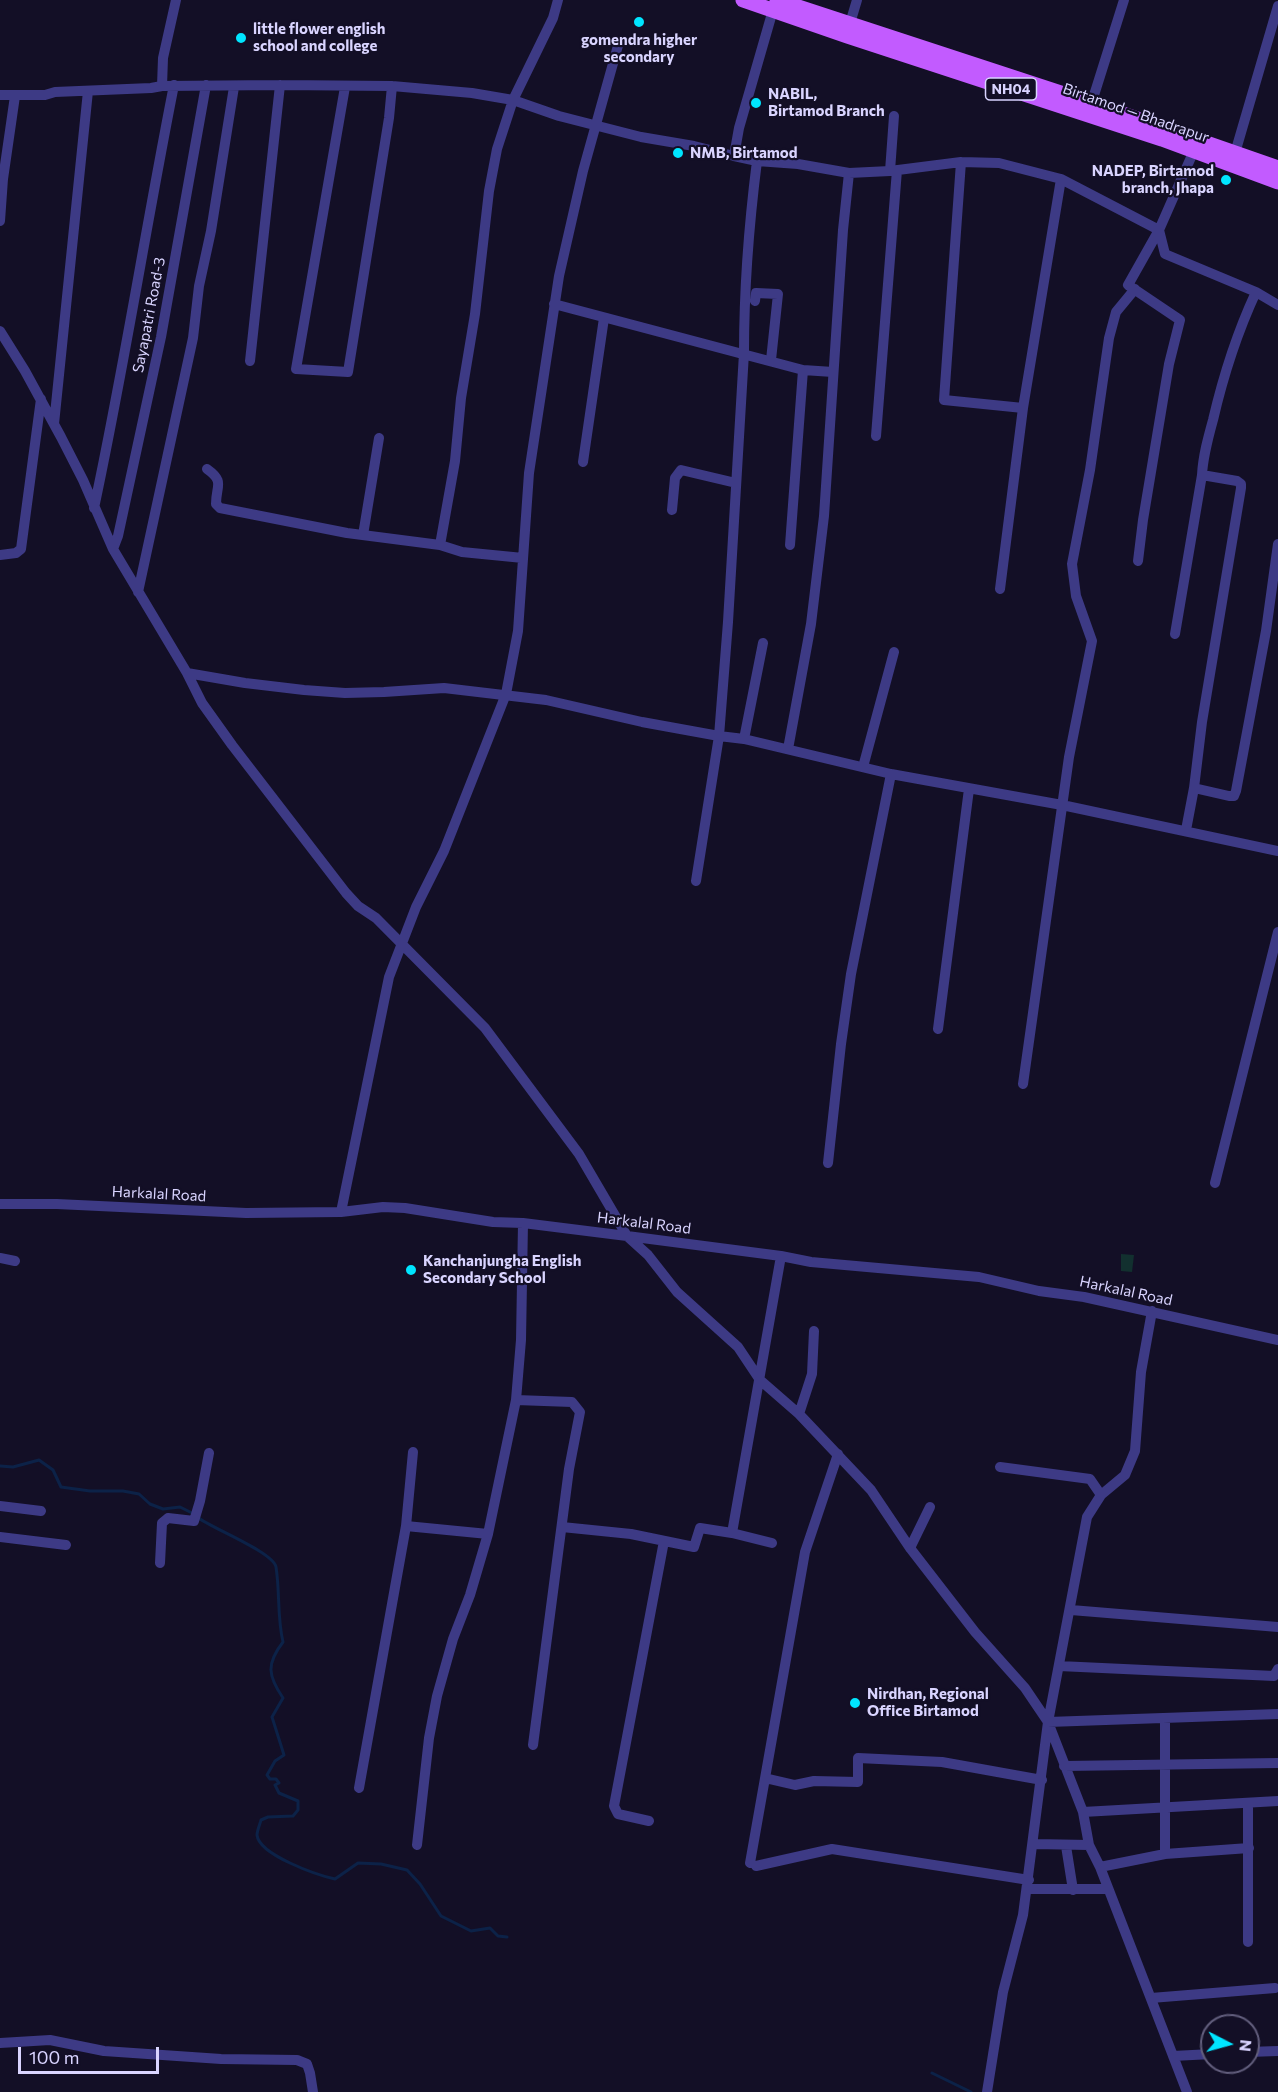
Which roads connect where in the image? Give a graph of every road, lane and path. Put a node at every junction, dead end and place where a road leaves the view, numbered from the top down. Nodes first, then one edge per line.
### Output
1 (176, 0) edge
2 (558, 0) edge
3 (743, 0) edge
4 (857, 0) edge
5 (1124, 0) edge
6 (775, 5) edge
7 (1278, 6) edge
8 (848, 31) junction
9 (619, 42) dead end
10 (206, 85) junction
11 (280, 85) junction
12 (168, 86) junction
13 (392, 86) junction
14 (234, 87) junction
15 (345, 87) junction
16 (88, 91) junction
17 (0, 95) edge
18 (15, 96) junction
19 (513, 100) junction
20 (1090, 109) junction
21 (894, 116) dead end
22 (596, 125) junction
23 (1196, 145) junction
24 (1235, 153) junction
25 (734, 156) junction
26 (757, 161) junction
27 (961, 162) junction
28 (1278, 168) edge
29 (893, 171) junction
30 (849, 173) junction
31 (1061, 179) junction
32 (1278, 182) edge
33 (0, 221) edge
34 (1159, 230) junction
35 (1135, 289) junction
36 (1256, 292) junction
37 (755, 301) dead end
38 (554, 304) junction
39 (1278, 305) edge
40 (604, 318) junction
41 (0, 331) edge
42 (744, 353) junction
43 (771, 360) junction
44 (250, 361) dead end
45 (803, 370) junction
46 (833, 372) junction
47 (41, 399) junction
48 (1023, 408) junction
49 (54, 424) junction
50 (876, 436) dead end
51 (379, 438) dead end
52 (583, 462) dead end
53 (207, 469) dead end
54 (1202, 475) junction
55 (736, 483) junction
56 (94, 508) junction
57 (672, 510) dead end
58 (363, 535) junction
59 (790, 544) dead end
60 (1278, 544) edge
61 (440, 545) junction
62 (113, 549) junction
63 (0, 555) edge
64 (523, 558) junction
65 (1138, 561) dead end
66 (1000, 588) dead end
67 (138, 592) junction
68 (1175, 634) dead end
69 (763, 643) dead end
70 (894, 652) dead end
71 (187, 673) junction
72 (506, 694) junction
73 (719, 736) junction
74 (744, 739) junction
75 (788, 749) junction
76 (863, 767) junction
77 (891, 774) junction
78 (1194, 788) junction
79 (969, 789) junction
80 (1062, 804) junction
81 (1186, 830) junction
82 (1278, 851) edge
83 (696, 881) dead end
84 (1278, 932) edge
85 (401, 944) junction
86 (938, 1029) dead end
87 (1023, 1084) dead end
88 (828, 1163) dead end
89 (1215, 1183) dead end
90 (0, 1204) edge
91 (341, 1212) junction
92 (523, 1223) junction
93 (627, 1236) junction
94 (781, 1256) junction
95 (0, 1258) edge
96 (15, 1261) dead end
97 (1152, 1311) junction
98 (814, 1331) dead end
99 (1278, 1340) edge
100 (760, 1380) junction
101 (516, 1400) junction
102 (799, 1414) junction
103 (413, 1452) dead end
104 (210, 1453) dead end
105 (838, 1454) junction
106 (1000, 1467) dead end
107 (1101, 1494) junction
108 (0, 1506) edge
109 (930, 1507) dead end
110 (41, 1511) dead end
111 (406, 1526) junction
112 (562, 1527) junction
113 (488, 1533) junction
114 (732, 1533) junction
115 (0, 1537) edge
116 (664, 1540) junction
117 (772, 1543) dead end
118 (66, 1545) dead end
119 (910, 1548) junction
120 (160, 1563) dead end
121 (1071, 1610) junction
122 (1278, 1627) edge
123 (1059, 1666) junction
124 (1278, 1669) edge
125 (1278, 1714) edge
126 (1165, 1718) junction
127 (1048, 1722) junction
128 (533, 1745) dead end
129 (1278, 1763) edge
130 (1165, 1764) junction
131 (1064, 1766) junction
132 (769, 1779) dead end
133 (1041, 1780) junction
134 (359, 1788) dead end
135 (1278, 1801) edge
136 (1248, 1804) junction
137 (1165, 1809) junction
138 (1083, 1812) junction
139 (649, 1821) dead end
140 (1034, 1844) junction
141 (417, 1845) dead end
142 (1089, 1845) junction
143 (1066, 1846) junction
144 (1249, 1848) junction
145 (1165, 1854) junction
146 (1100, 1868) junction
147 (1028, 1884) junction
148 (1108, 1889) junction
149 (1073, 1890) junction
150 (1248, 1942) dead end
151 (1275, 1988) dead end
152 (1151, 1998) junction
153 (0, 2043) edge
154 (1278, 2050) edge
155 (1260, 2051) edge
156 (1200, 2055) edge
157 (1173, 2056) junction
158 (312, 2092) edge
159 (987, 2092) edge
160 (1187, 2092) edge

1 - 12 street
2 - 19 street
3 - 6 main road, Birtamod — Bhadrapur / NH04
4 - 8 street
5 - 20 street
6 - 8 main road, Birtamod — Bhadrapur / NH04
6 - 25 street
7 - 24 street
8 - 20 main road, Birtamod — Bhadrapur / NH04
9 - 22 street
10 - 12 street
10 - 14 street
10 - 62 street, Sayapatri Road-3
11 - 14 street
11 - 15 street
11 - 44 street
12 - 16 street
12 - 56 street
13 - 15 street
13 - 15 street
13 - 19 street
14 - 67 street
16 - 18 street
16 - 49 street
17 - 18 street
18 - 33 street
19 - 22 street
19 - 61 street
20 - 23 main road, Birtamod — Bhadrapur / NH04
21 - 29 street
22 - 25 street
22 - 38 street
23 - 24 main road, Birtamod — Bhadrapur / NH04
23 - 32 main road, Birtamod — Bhadrapur / NH04
23 - 34 street
24 - 28 main road, Birtamod — Bhadrapur / NH04
25 - 26 street
26 - 30 street
26 - 42 street
27 - 29 street
27 - 31 street
27 - 48 street
29 - 30 street
29 - 50 street
30 - 46 street
31 - 34 street
31 - 48 street
34 - 35 street
34 - 36 street
35 - 65 street
35 - 80 street
36 - 39 street
36 - 54 street
37 - 43 street
38 - 40 street
38 - 64 street
40 - 42 street
40 - 52 street
41 - 47 street
42 - 43 street
42 - 55 street
43 - 45 street
45 - 46 street
45 - 59 street
46 - 75 street
47 - 49 street
47 - 63 street
48 - 66 street
49 - 56 street
51 - 58 street
53 - 58 street
54 - 68 street
54 - 78 street
55 - 57 street
55 - 73 street
56 - 62 street
58 - 61 street
60 - 78 street
61 - 64 street
62 - 67 street
64 - 72 street
67 - 71 street
69 - 74 street
70 - 76 street
71 - 72 street
71 - 85 street
72 - 73 street
72 - 85 street
73 - 74 street
73 - 83 street
74 - 75 street
75 - 76 street
76 - 77 street
77 - 79 street
77 - 88 street
78 - 81 street
79 - 80 street
79 - 86 street
80 - 81 street
80 - 87 street
81 - 82 street
84 - 89 street
85 - 91 street
85 - 93 street
90 - 91 street, Harkalal Road
91 - 92 street, Harkalal Road
92 - 93 street, Harkalal Road
92 - 101 street
93 - 94 street, Harkalal Road
93 - 100 street
94 - 97 street, Harkalal Road
94 - 100 street
95 - 96 street
97 - 99 street, Harkalal Road
97 - 107 street
98 - 102 street
100 - 102 street
100 - 114 street
101 - 112 street
101 - 113 street
102 - 105 street
103 - 111 street
104 - 120 street
105 - 119 street
105 - 147 street
106 - 107 street
107 - 121 street
108 - 110 street
109 - 119 street
111 - 113 street
111 - 134 street
112 - 116 street
112 - 128 street
113 - 141 street
114 - 116 street
114 - 117 street
115 - 118 street
116 - 139 street
119 - 127 street
121 - 122 street
121 - 123 street
123 - 124 street
123 - 127 street
125 - 126 street
126 - 127 street
126 - 130 street
127 - 131 street
127 - 133 street
129 - 130 street
130 - 131 street
130 - 137 street
131 - 138 street
132 - 133 street
133 - 140 street
135 - 136 street
136 - 137 street
136 - 144 street
137 - 138 street
137 - 145 street
138 - 142 street
140 - 143 street
140 - 147 street
142 - 143 street
142 - 146 street
143 - 149 street
144 - 145 street
144 - 150 street
145 - 146 street
146 - 148 street
147 - 149 street
147 - 159 street
148 - 149 street
148 - 152 street
151 - 152 street
152 - 157 street
153 - 158 street
154 - 155 street
156 - 157 street
157 - 160 street

